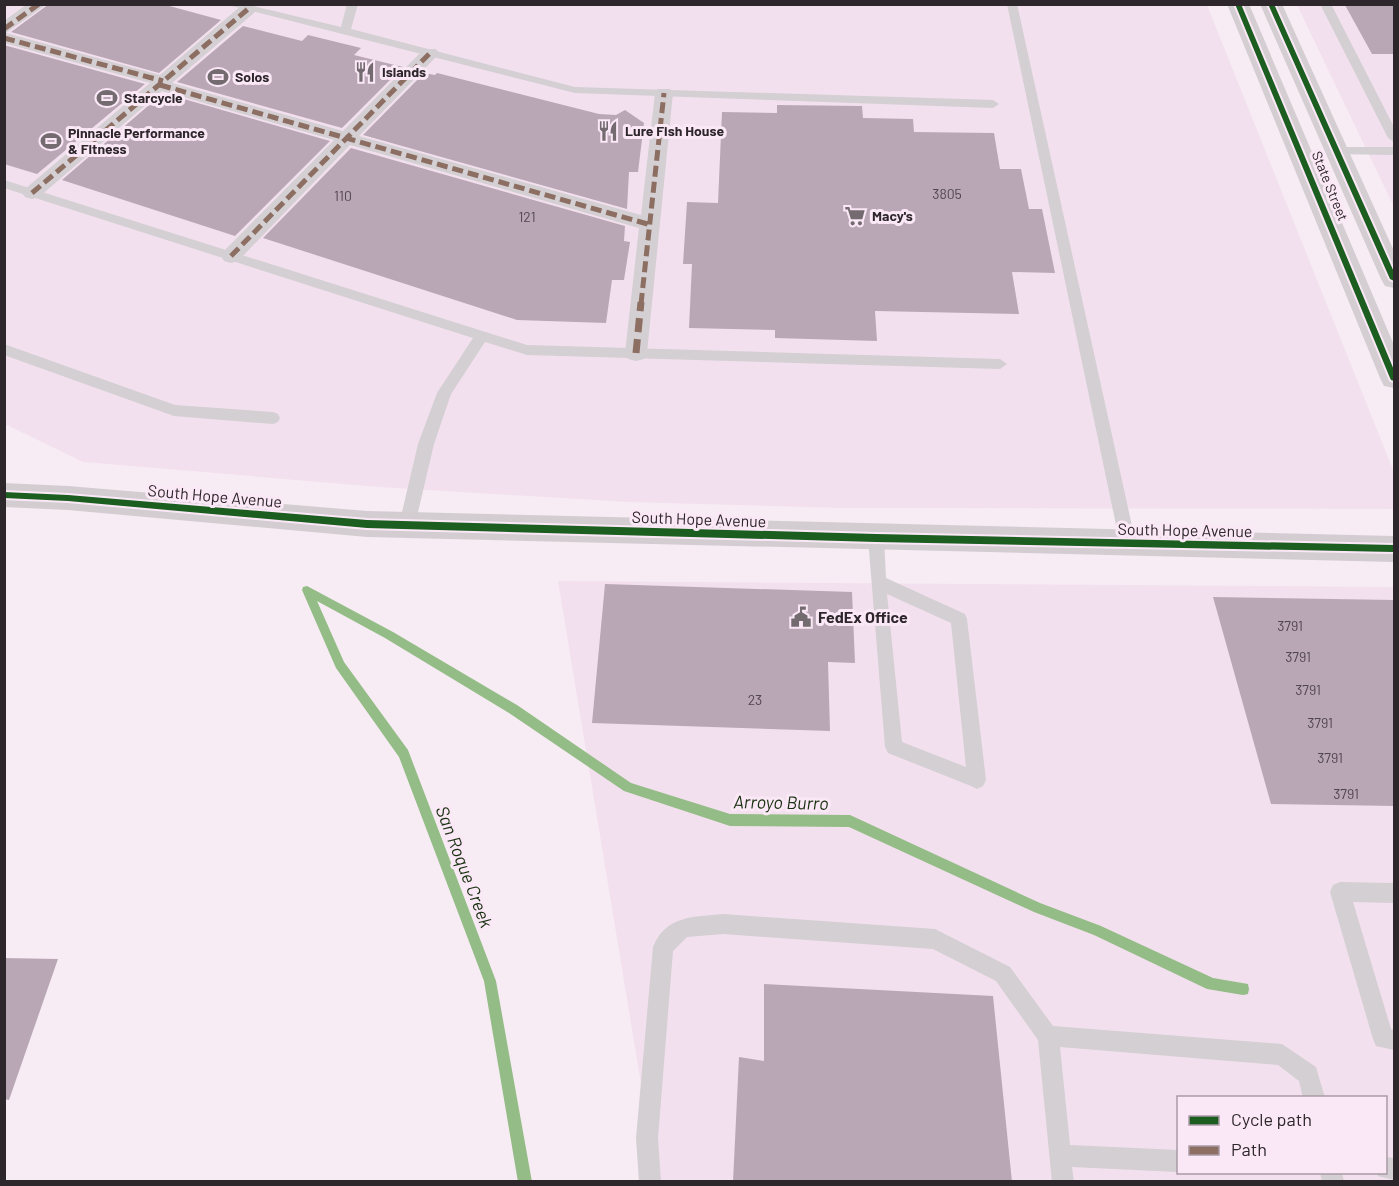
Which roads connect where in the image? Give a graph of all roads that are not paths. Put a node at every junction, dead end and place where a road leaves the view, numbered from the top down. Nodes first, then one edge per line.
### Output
1 (39, 4) edge
2 (229, 4) edge
3 (353, 4) edge
4 (1012, 4) edge
5 (1238, 4) edge
6 (1271, 4) edge
7 (1325, 4) edge
8 (248, 9) junction
9 (4, 30) edge
10 (345, 31) junction
11 (4, 38) edge
12 (430, 53) junction
13 (162, 83) junction
14 (664, 93) junction
15 (993, 104) dead end
16 (348, 138) junction
17 (1395, 138) edge
18 (1337, 151) junction
19 (1395, 151) edge
20 (4, 184) edge
21 (32, 193) junction
22 (651, 225) junction
23 (231, 256) junction
24 (1395, 279) edge
25 (481, 336) junction
26 (4, 349) edge
27 (636, 353) junction
28 (1000, 364) dead end
29 (1395, 378) edge
30 (273, 418) dead end
31 (4, 495) edge
32 (407, 525) junction
33 (876, 538) junction
34 (1128, 544) junction
35 (1395, 549) edge
36 (878, 582) junction
37 (1395, 893) edge
38 (1048, 1036) junction
39 (1395, 1040) edge
40 (1313, 1096) edge
41 (1060, 1155) junction
42 (1177, 1161) edge
43 (650, 1182) edge
44 (1063, 1182) edge

1 - 9 street
2 - 8 lane
3 - 10 lane
4 - 34 lane
5 - 29 main road, State Street
6 - 18 main road, State Street
7 - 17 lane
8 - 10 lane
8 - 13 street
10 - 12 lane
11 - 13 street
12 - 14 lane
12 - 16 street
13 - 16 street
13 - 21 street
14 - 15 lane
14 - 22 street
16 - 22 street
16 - 23 street
18 - 19 lane
18 - 24 main road, State Street
20 - 21 lane
21 - 23 lane
22 - 27 street
23 - 25 lane
25 - 27 lane
25 - 32 lane
26 - 30 lane
27 - 28 lane
31 - 32 main road, South Hope Avenue
32 - 33 main road, South Hope Avenue
33 - 34 main road, South Hope Avenue
33 - 36 lane
34 - 35 main road, South Hope Avenue
36 - 36 lane
37 - 39 lane
38 - 40 lane
38 - 41 lane
38 - 43 lane
41 - 42 lane
41 - 44 lane

